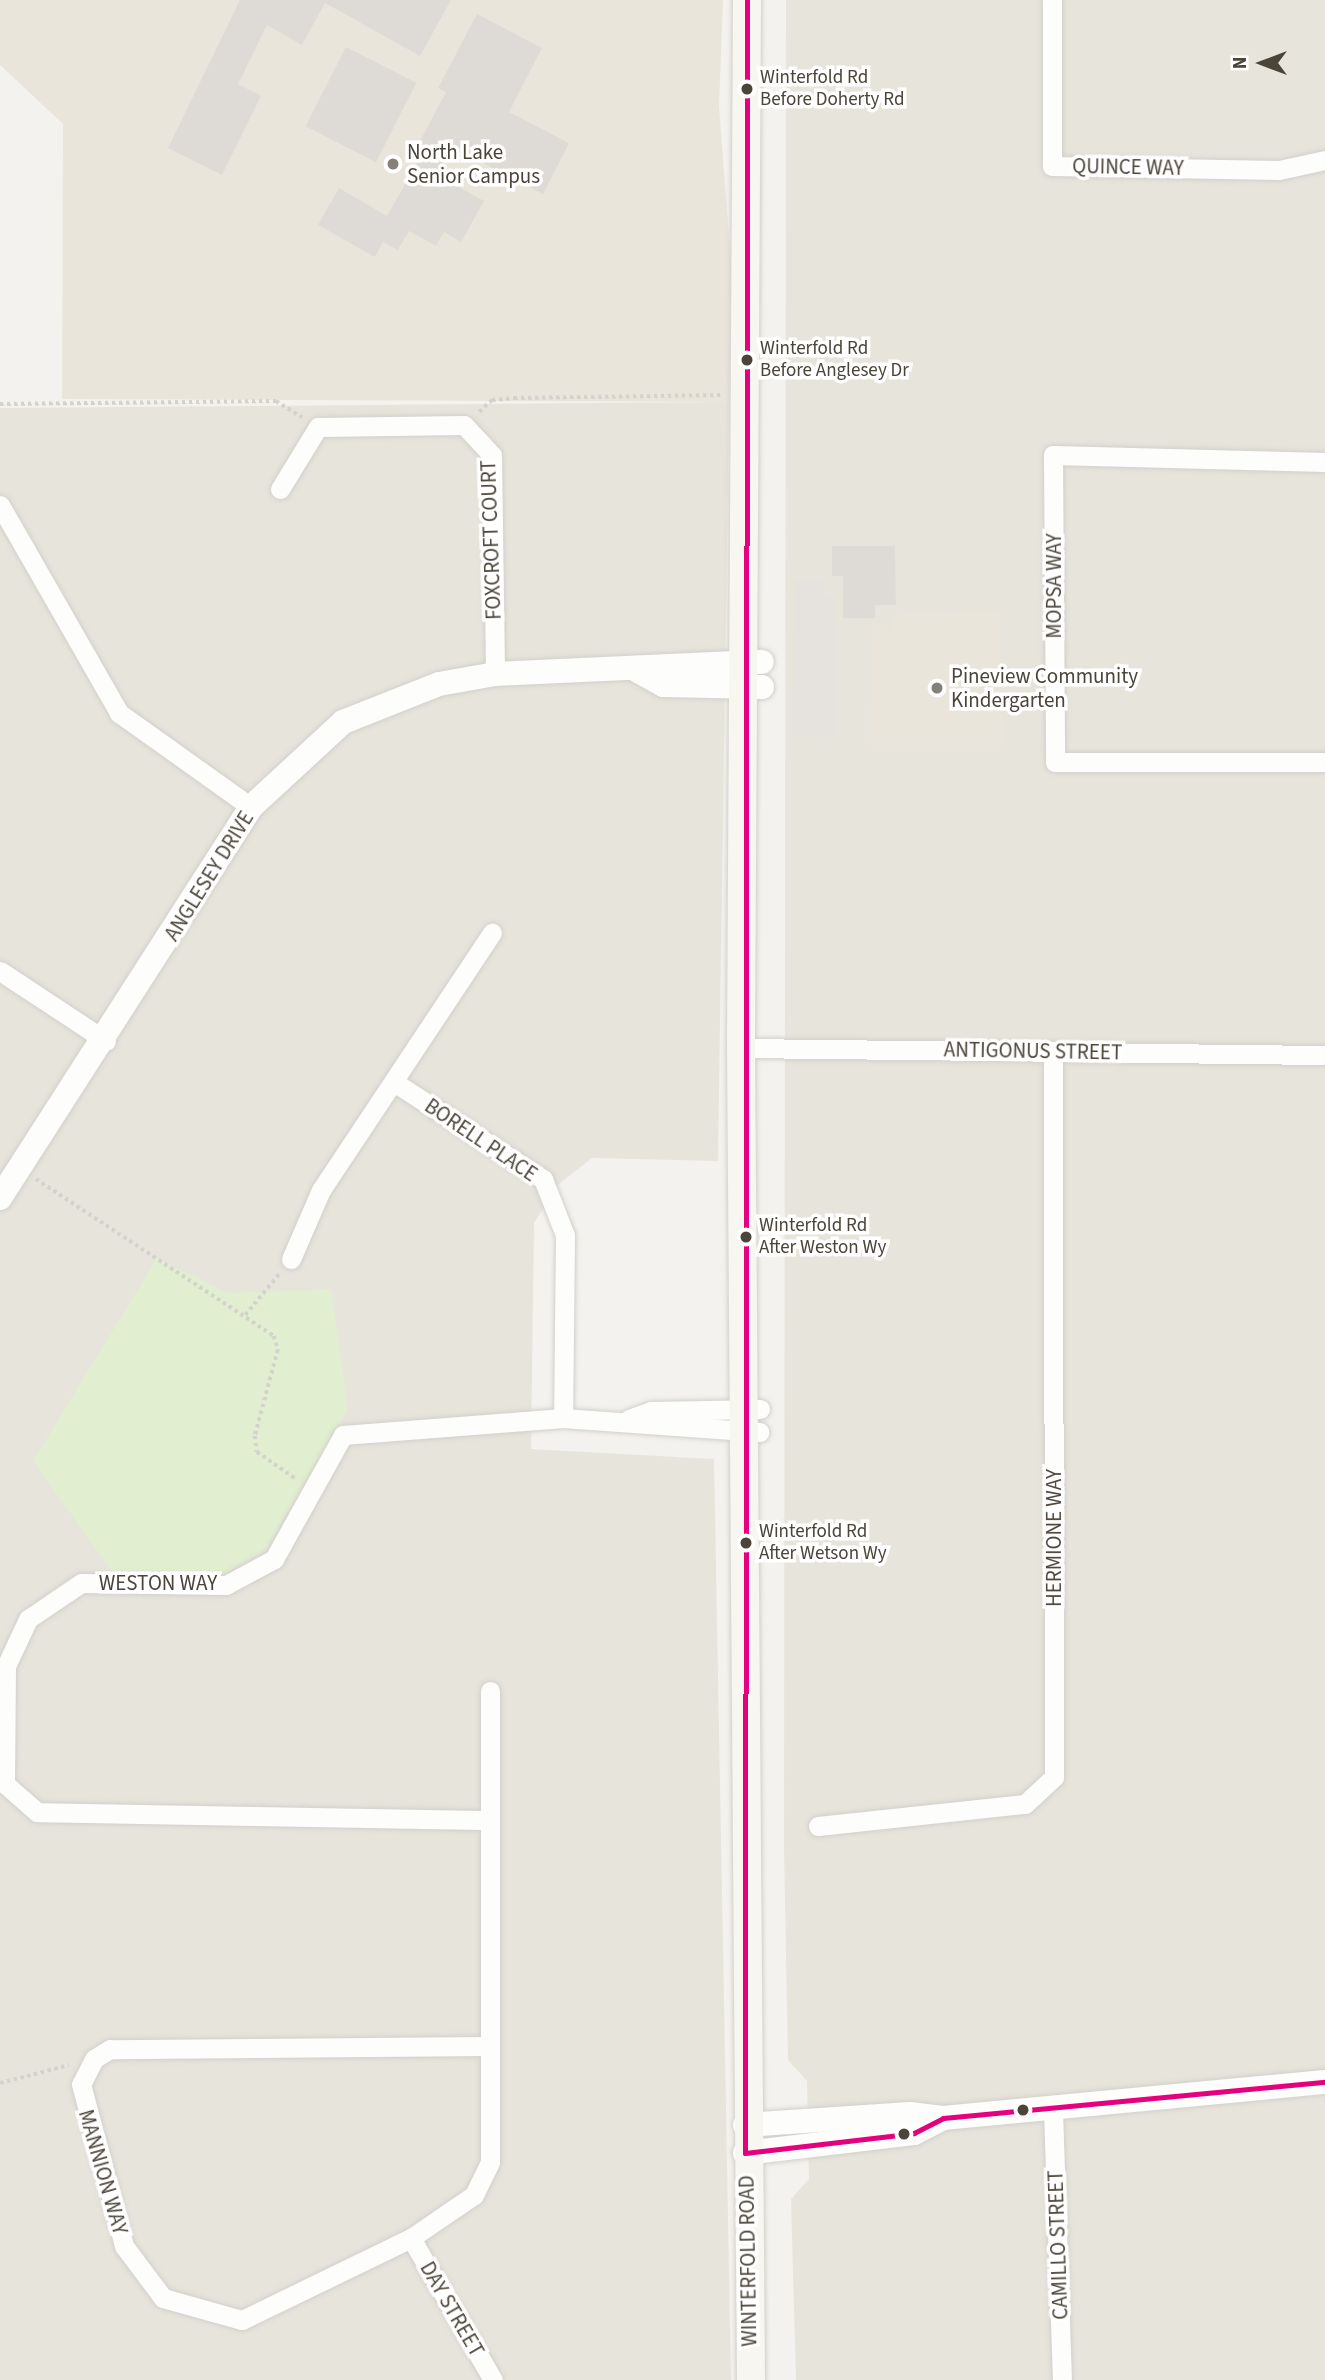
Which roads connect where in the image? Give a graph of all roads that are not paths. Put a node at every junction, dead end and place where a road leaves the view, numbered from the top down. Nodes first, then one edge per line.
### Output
1 (747, 0) edge
2 (763, 0) edge
3 (1052, 0) edge
4 (1325, 160) edge
5 (1325, 462) edge
6 (280, 489) dead end
7 (0, 505) edge
8 (495, 674) junction
9 (753, 675) junction
10 (1325, 762) edge
11 (251, 807) junction
12 (492, 933) dead end
13 (0, 971) edge
14 (106, 1041) junction
15 (750, 1048) junction
16 (1053, 1051) junction
17 (1325, 1055) edge
18 (394, 1082) junction
19 (0, 1198) edge
20 (291, 1259) road end
21 (563, 1418) junction
22 (752, 1421) junction
23 (490, 1691) dead end
24 (486, 1820) junction
25 (818, 1826) dead end
26 (487, 2046) junction
27 (1325, 2082) edge
28 (1053, 2110) junction
29 (943, 2118) junction
30 (754, 2124) junction
31 (754, 2152) junction
32 (411, 2238) junction
33 (493, 2380) edge
34 (751, 2380) edge
35 (768, 2380) edge
36 (1062, 2380) edge

1 - 9 main road, WINTERFOLD ROAD
2 - 9 main road, WINTERFOLD ROAD
3 - 4 street, QUINCE WAY
5 - 10 street, MOPSA WAY
6 - 8 street, FOXCROFT COURT
7 - 11 street
8 - 9 street, ANGLESEY DRIVE
8 - 11 street, ANGLESEY DRIVE
9 - 15 main road, WINTERFOLD ROAD
11 - 14 street, ANGLESEY DRIVE
12 - 18 street
13 - 14 street
14 - 19 street, ANGLESEY DRIVE
15 - 16 street, ANTIGONUS STREET
15 - 22 main road, WINTERFOLD ROAD
16 - 17 street, ANTIGONUS STREET
16 - 25 street, HERMIONE WAY
18 - 20 street
18 - 21 street, BORELL PLACE
21 - 22 street, WESTON WAY
21 - 24 street, WESTON WAY
22 - 30 main road, WINTERFOLD ROAD
23 - 24 street, MANNION WAY
24 - 26 street, MANNION WAY
26 - 32 street, MANNION WAY
26 - 32 street, MANNION WAY
27 - 28 street
28 - 29 street
28 - 36 street, CAMILLO STREET
29 - 30 street
29 - 31 street
30 - 31 main road, WINTERFOLD ROAD
31 - 34 main road, WINTERFOLD ROAD
31 - 35 main road, WINTERFOLD ROAD
32 - 33 street, DAY STREET

